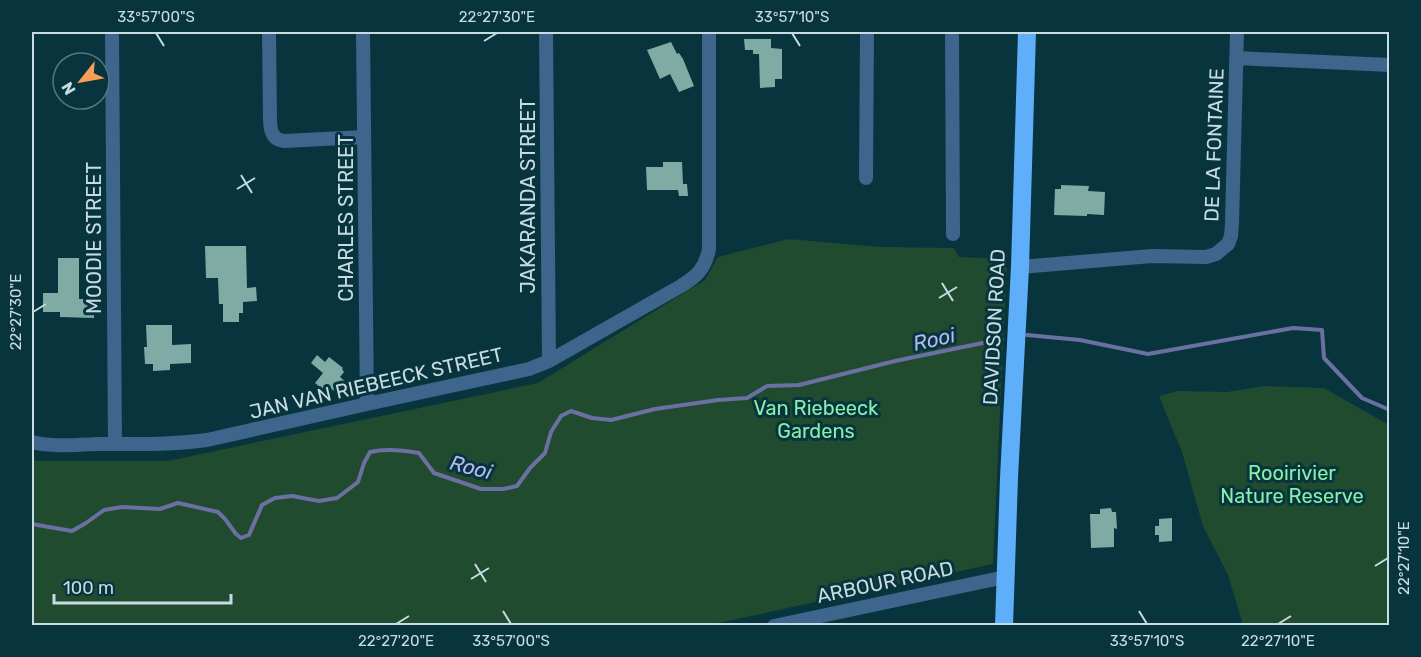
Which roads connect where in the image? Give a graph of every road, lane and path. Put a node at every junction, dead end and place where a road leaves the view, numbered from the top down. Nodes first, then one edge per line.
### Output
1 (112, 32) edge
2 (269, 32) edge
3 (363, 32) edge
4 (546, 32) edge
5 (709, 32) edge
6 (867, 32) edge
7 (952, 32) edge
8 (1027, 32) edge
9 (1237, 32) edge
10 (1236, 58) junction
11 (1389, 65) edge
12 (364, 137) junction
13 (866, 178) dead end
14 (953, 234) dead end
15 (1020, 267) junction
16 (549, 361) junction
17 (367, 404) junction
18 (32, 442) edge
19 (114, 444) junction
20 (1005, 577) junction
21 (774, 626) edge
22 (1004, 626) edge

1 - 19 street, MOODIE STREET
2 - 12 street
3 - 12 street, CHARLES STREET
4 - 16 street, JAKARANDA STREET
5 - 16 street, JAN VAN RIEBEECK STREET
6 - 13 street
7 - 14 street
8 - 15 highway, DAVIDSON ROAD
9 - 10 street, DE LA FONTAINE
10 - 11 street
10 - 15 street, DE LA FONTAINE
12 - 17 street, CHARLES STREET
15 - 20 highway, DAVIDSON ROAD
16 - 17 street, JAN VAN RIEBEECK STREET
17 - 19 street, JAN VAN RIEBEECK STREET
18 - 19 street, JAN VAN RIEBEECK STREET
20 - 21 street, ARBOUR ROAD
20 - 22 highway, DAVIDSON ROAD

